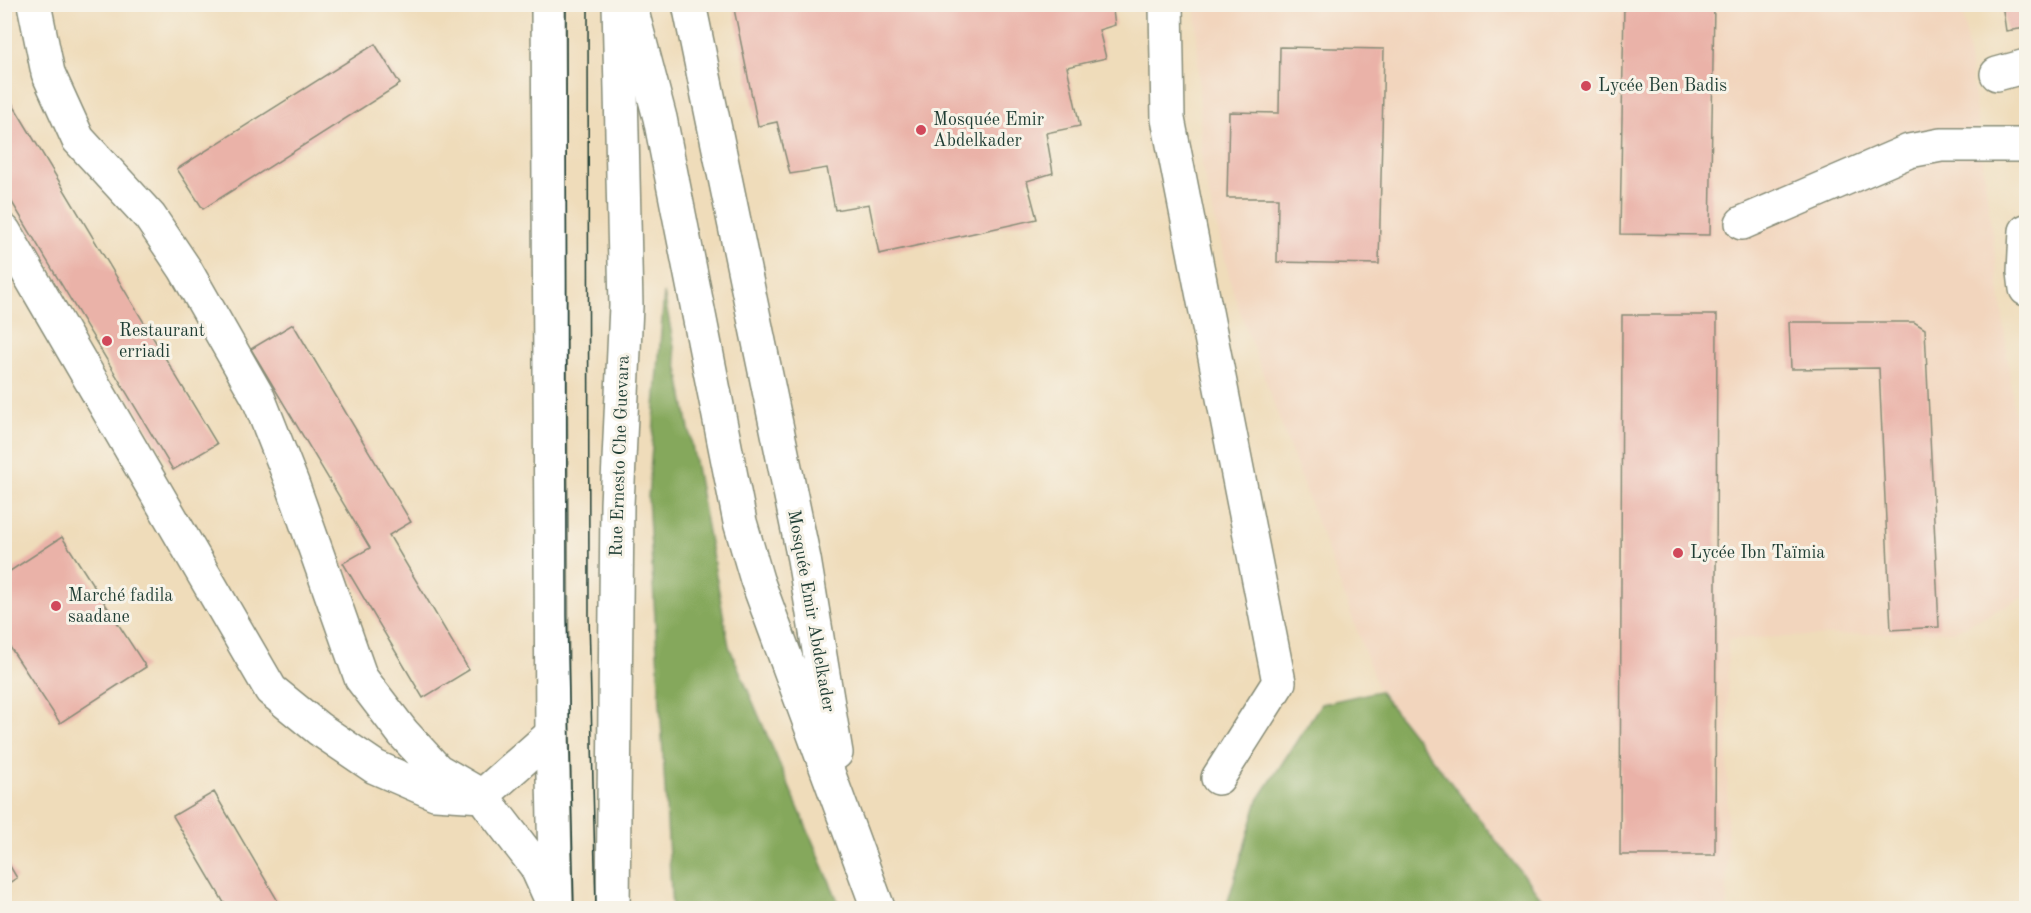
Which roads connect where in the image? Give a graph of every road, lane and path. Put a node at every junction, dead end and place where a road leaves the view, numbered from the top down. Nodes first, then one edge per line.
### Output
1 (34, 4) edge
2 (548, 4) edge
3 (619, 4) edge
4 (630, 4) edge
5 (689, 4) edge
6 (1166, 4) edge
7 (2026, 145) edge
8 (1742, 223) dead end
9 (4, 231) edge
10 (2026, 231) edge
11 (2026, 289) edge
12 (552, 734) junction
13 (1218, 778) dead end
14 (482, 796) junction
15 (848, 830) junction
16 (555, 909) edge
17 (613, 909) edge
18 (878, 909) edge

1 - 14 street
2 - 12 street
3 - 17 street, Rue Ernesto Che Guevara
4 - 15 street
5 - 15 street, Mosquée Emir Abdelkader
6 - 13 street
7 - 8 street
9 - 14 street
10 - 11 street
12 - 14 street
12 - 16 street
14 - 16 street
15 - 18 street

